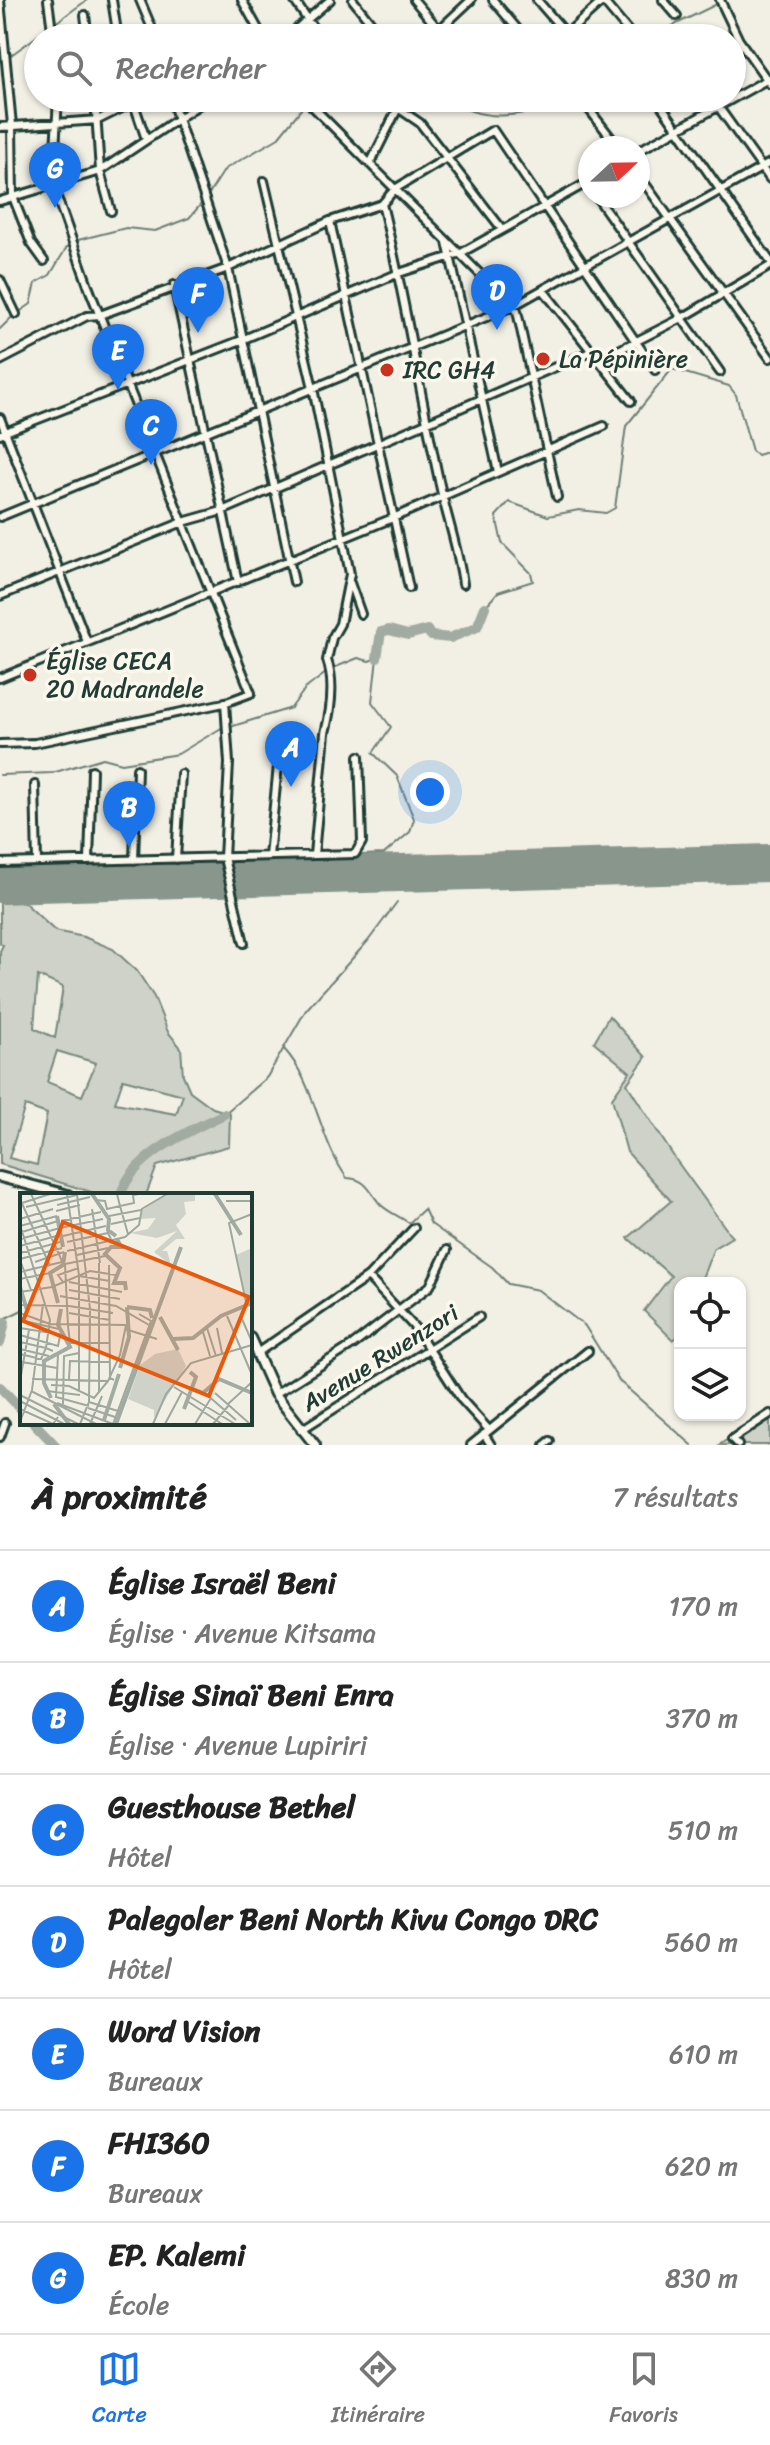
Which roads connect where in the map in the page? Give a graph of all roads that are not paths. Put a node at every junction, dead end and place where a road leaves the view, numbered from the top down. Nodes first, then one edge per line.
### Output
1 (0, 0) edge
2 (48, 0) edge
3 (112, 0) edge
4 (140, 0) edge
5 (242, 0) edge
6 (294, 0) edge
7 (330, 0) edge
8 (353, 0) edge
9 (414, 0) edge
10 (471, 0) edge
11 (493, 0) edge
12 (537, 0) edge
13 (603, 0) edge
14 (663, 0) edge
15 (721, 1) edge
16 (85, 15) dead end
17 (677, 16) dead end
18 (306, 20) junction
19 (51, 24) edge
20 (86, 24) edge
21 (116, 24) edge
22 (150, 24) edge
23 (255, 24) edge
24 (302, 24) edge
25 (309, 24) edge
26 (372, 24) edge
27 (434, 24) edge
28 (445, 24) edge
29 (513, 24) edge
30 (556, 24) edge
31 (579, 24) edge
32 (622, 24) edge
33 (732, 24) edge
34 (746, 49) edge
35 (769, 80) edge
36 (746, 92) edge
37 (57, 112) edge
38 (97, 112) edge
39 (112, 112) edge
40 (137, 112) edge
41 (176, 112) edge
42 (188, 112) edge
43 (318, 112) edge
44 (396, 112) edge
45 (404, 112) edge
46 (591, 112) edge
47 (665, 112) edge
48 (708, 112) edge
49 (722, 112) edge
50 (178, 119) junction
51 (98, 120) junction
52 (57, 122) junction
53 (12, 125) junction
54 (0, 127) edge
55 (676, 129) junction
56 (610, 136) edge
57 (146, 139) junction
58 (650, 144) edge
59 (447, 158) junction
60 (770, 163) edge
61 (370, 164) junction
62 (762, 168) junction
63 (100, 171) junction
64 (770, 179) edge
65 (264, 181) dead end
66 (53, 186) junction
67 (395, 189) junction
68 (578, 189) edge
69 (650, 191) edge
70 (719, 191) junction
71 (13, 197) junction
72 (0, 201) edge
73 (382, 204) junction
74 (544, 206) junction
75 (604, 208) edge
76 (111, 211) dead end
77 (670, 220) junction
78 (330, 221) junction
79 (502, 229) junction
80 (446, 239) junction
81 (278, 244) junction
82 (629, 244) junction
83 (461, 253) junction
84 (451, 254) junction
85 (44, 261) dead end
86 (770, 264) edge
87 (228, 268) junction
88 (586, 269) junction
89 (399, 273) junction
90 (174, 285) junction
91 (1, 286) edge
92 (544, 291) junction
93 (724, 294) junction
94 (347, 295) junction
95 (513, 306) junction
96 (16, 314) dead end
97 (100, 315) junction
98 (295, 316) junction
99 (682, 318) junction
100 (466, 325) junction
101 (244, 339) junction
102 (639, 341) junction
103 (415, 346) junction
104 (590, 352) junction
105 (770, 358) edge
106 (192, 359) junction
107 (0, 361) edge
108 (597, 361) junction
109 (363, 368) junction
110 (655, 370) dead end
111 (720, 372) dead end
112 (532, 378) junction
113 (127, 383) junction
114 (313, 388) junction
115 (481, 397) junction
116 (631, 401) dead end
117 (261, 413) junction
118 (0, 418) edge
119 (429, 421) junction
120 (604, 426) dead end
121 (3, 433) edge
122 (208, 434) junction
123 (378, 444) junction
124 (546, 450) junction
125 (155, 453) junction
126 (327, 463) junction
127 (498, 472) junction
128 (275, 486) junction
129 (442, 495) junction
130 (557, 497) dead end
131 (35, 504) junction
132 (222, 511) junction
133 (0, 517) edge
134 (393, 518) junction
135 (183, 522) junction
136 (341, 538) junction
137 (290, 559) junction
138 (59, 571) junction
139 (238, 582) junction
140 (294, 582) dead end
141 (350, 583) junction
142 (463, 584) dead end
143 (409, 588) dead end
144 (212, 592) junction
145 (0, 596) edge
146 (361, 614) dead end
147 (87, 642) junction
148 (0, 678) edge
149 (225, 702) junction
150 (0, 744) edge
151 (279, 755) dead end
152 (359, 756) dead end
153 (137, 769) dead end
154 (92, 770) dead end
155 (181, 774) dead end
156 (35, 785) dead end
157 (314, 855) junction
158 (269, 856) junction
159 (224, 858) junction
160 (176, 859) junction
161 (134, 860) junction
162 (89, 861) junction
163 (37, 862) junction
164 (0, 863) edge
165 (244, 943) dead end
166 (0, 1177) edge
167 (60, 1193) edge
168 (414, 1228) dead end
169 (447, 1250) dead end
170 (368, 1277) junction
171 (400, 1309) junction
172 (479, 1317) dead end
173 (252, 1342) edge
174 (429, 1349) junction
175 (588, 1351) dead end
176 (257, 1353) junction
177 (275, 1394) junction
178 (770, 1414) edge
179 (5, 1423) dead end
180 (301, 1430) junction
181 (487, 1432) junction
182 (0, 1437) edge
183 (315, 1445) edge
184 (471, 1445) edge
185 (491, 1445) edge
186 (738, 1445) edge

1 - 53 street
2 - 19 street
3 - 21 street
4 - 22 street
5 - 23 street
6 - 18 street
7 - 18 street
8 - 26 street
9 - 27 street
10 - 28 street
11 - 29 street
12 - 30 street
13 - 31 street
13 - 32 street
14 - 17 street
15 - 33 street
16 - 20 street
18 - 24 street
18 - 25 street
34 - 35 street
35 - 36 street
37 - 52 street
38 - 51 street
39 - 51 street
40 - 57 street
41 - 50 street
42 - 50 street
43 - 61 street
44 - 61 street
45 - 59 street
46 - 56 street
47 - 55 street
48 - 55 street
49 - 62 street
50 - 57 street
50 - 87 street
51 - 52 street
51 - 63 street
52 - 53 street
52 - 66 street
53 - 54 street
53 - 71 street
55 - 58 street
55 - 70 street
57 - 63 street
59 - 67 street
59 - 74 street
59 - 79 street
60 - 62 street
61 - 67 street
62 - 64 street
62 - 70 street
63 - 66 street
63 - 76 street
65 - 81 street
66 - 71 street
66 - 97 street
67 - 73 street
67 - 80 street
68 - 74 street
69 - 77 street
70 - 77 street
70 - 86 street
71 - 72 street
71 - 85 street
73 - 78 street
73 - 89 street
74 - 79 street
74 - 88 street
75 - 82 street
77 - 82 street
77 - 93 street
78 - 81 street
78 - 94 street
79 - 83 street
80 - 83 street
80 - 84 street
81 - 87 street
81 - 98 street
82 - 88 street
82 - 99 street
83 - 84 street
83 - 95 street
84 - 89 street
84 - 100 street
86 - 93 street
87 - 90 street
87 - 101 street
88 - 92 street
88 - 102 street
89 - 94 street
89 - 103 street
90 - 97 street
90 - 106 street
91 - 96 street
92 - 95 street
92 - 104 street
93 - 99 street
93 - 105 street
94 - 98 street
94 - 109 street
95 - 100 street
95 - 112 street
97 - 107 street
97 - 113 street
98 - 101 street
98 - 114 street
99 - 102 street
99 - 111 street
100 - 103 street
100 - 115 street
101 - 106 street
101 - 117 street
102 - 108 street
102 - 110 street
103 - 109 street
103 - 119 street
104 - 108 street
104 - 112 street
106 - 113 street
106 - 122 street
108 - 116 street
109 - 114 street
109 - 123 street
112 - 115 street
112 - 124 street
113 - 121 street
113 - 125 street
114 - 117 street
114 - 126 street
115 - 119 street
115 - 127 street
117 - 122 street
117 - 128 street
118 - 121 street
119 - 123 street
119 - 129 street
120 - 124 street
121 - 131 street
122 - 125 street
122 - 132 street
123 - 126 street
123 - 134 street
124 - 127 street
124 - 130 street
125 - 131 street
125 - 135 street
126 - 128 street
126 - 136 street
127 - 129 street
128 - 132 street
128 - 137 street
129 - 134 street
129 - 142 street
131 - 133 street
131 - 138 street
132 - 135 street
132 - 139 street
134 - 136 street
134 - 143 street
135 - 138 street
135 - 144 street
136 - 137 street
136 - 141 street
137 - 139 street
137 - 140 street
138 - 145 street
138 - 147 street
139 - 144 street
141 - 146 street
141 - 157 street
144 - 147 street
144 - 149 street
147 - 148 street
149 - 150 street
149 - 159 street
151 - 158 street
152 - 157 street
153 - 161 street
154 - 162 street
155 - 160 street
156 - 163 street
157 - 158 street
158 - 159 street
159 - 160 street
159 - 165 street
160 - 161 street
161 - 162 street
162 - 163 street
163 - 164 street
166 - 167 highway
168 - 170 street
169 - 171 street
170 - 171 street
170 - 176 street
171 - 174 street
171 - 177 street
172 - 174 street, Avenue Rwenzori
173 - 176 highway
174 - 180 street, Avenue Rwenzori
174 - 181 street
175 - 181 street
176 - 177 highway
177 - 180 highway
178 - 186 street
179 - 182 street
180 - 183 highway
181 - 184 street
181 - 185 street

